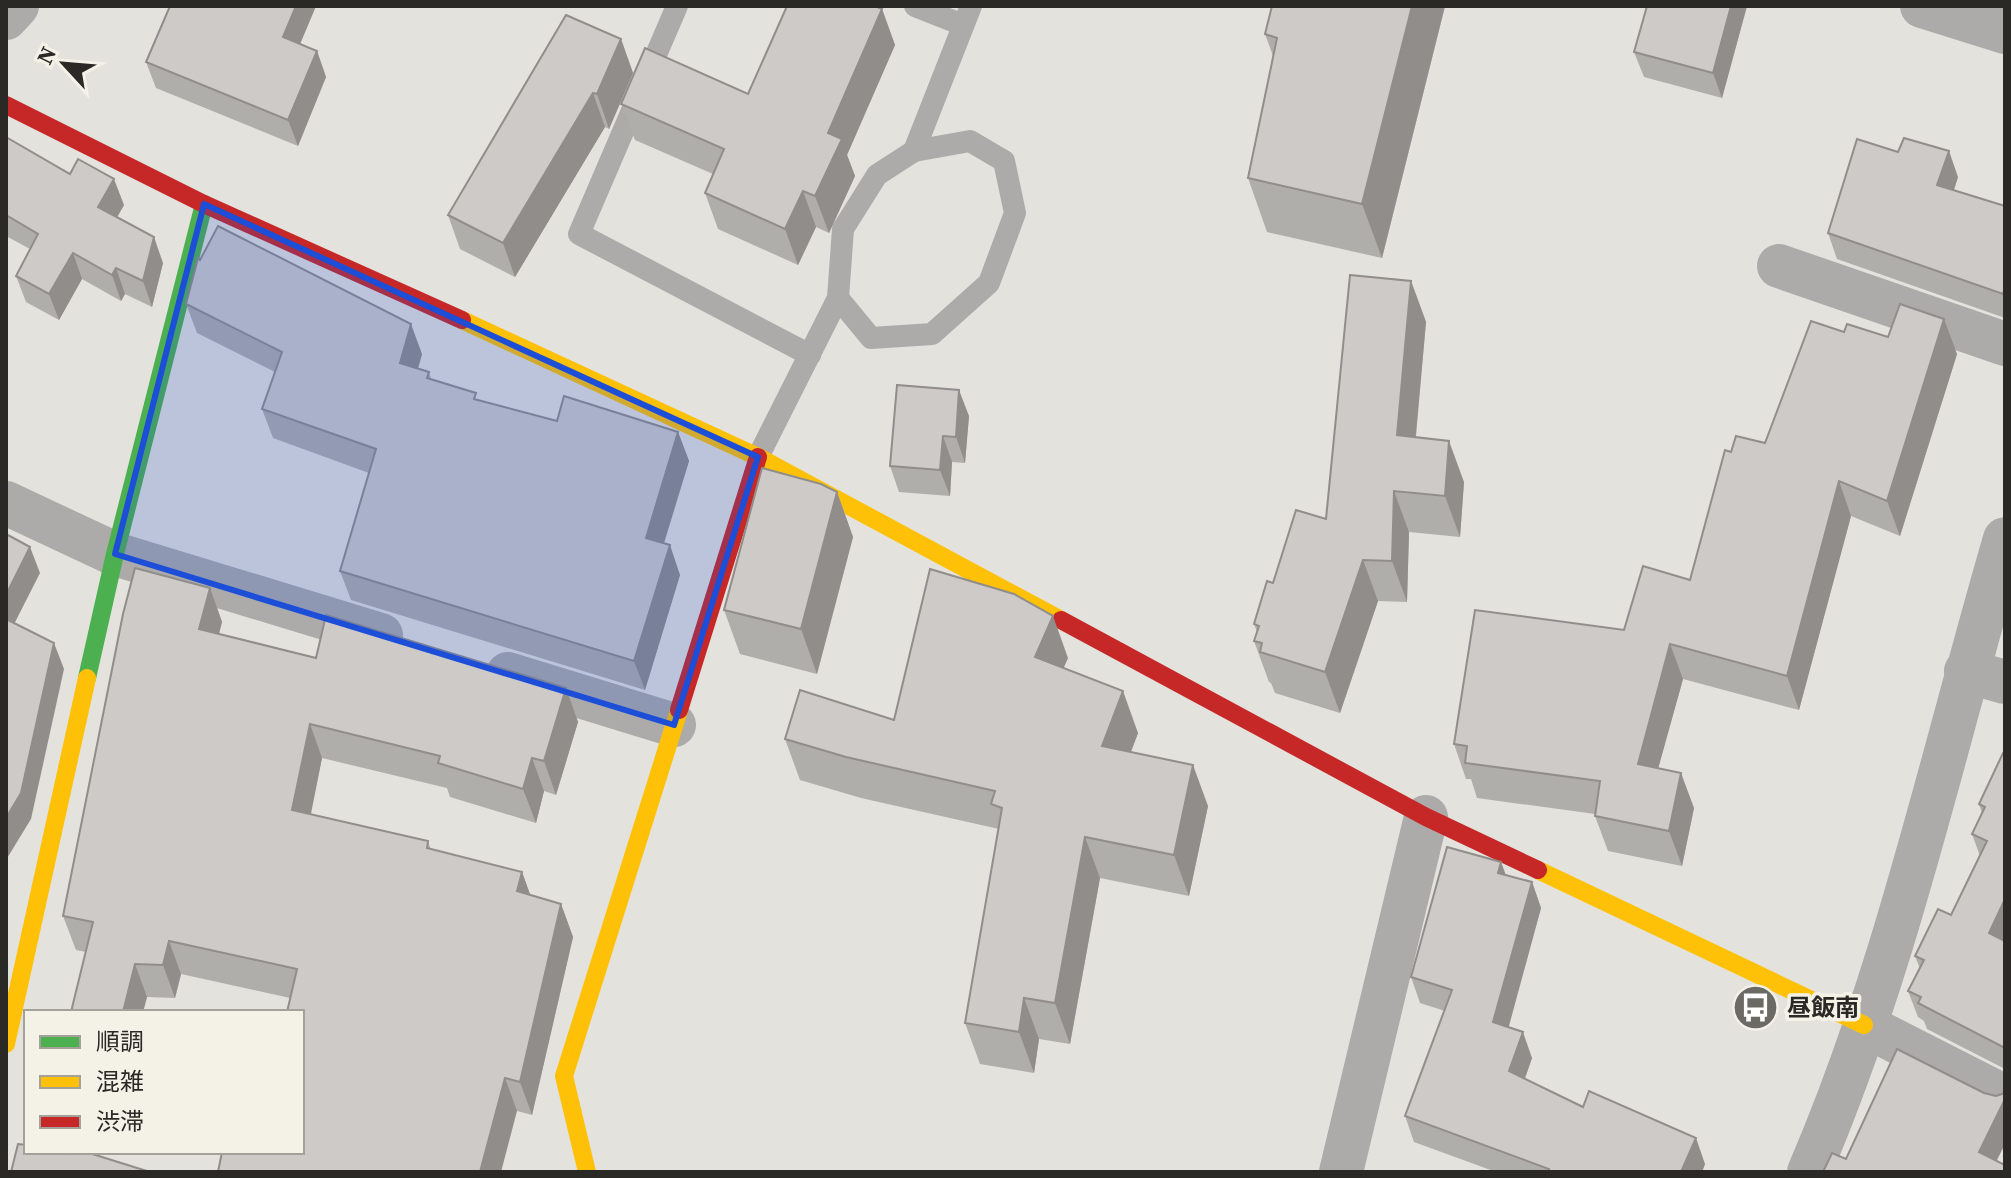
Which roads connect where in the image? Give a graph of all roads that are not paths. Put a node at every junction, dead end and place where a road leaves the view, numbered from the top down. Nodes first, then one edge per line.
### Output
1 (17, 6) edge
2 (677, 6) edge
3 (915, 6) edge
4 (1922, 6) edge
5 (967, 15) edge
6 (6, 18) edge
7 (2005, 32) edge
8 (6, 105) edge
9 (914, 151) junction
10 (204, 204) junction
11 (1779, 266) dead end
12 (838, 298) junction
13 (2005, 344) edge
14 (810, 355) junction
15 (758, 457) junction
16 (6, 503) edge
17 (2005, 539) edge
18 (115, 554) junction
19 (417, 646) edge
20 (463, 660) edge
21 (1986, 677) edge
22 (674, 725) junction
23 (1426, 817) junction
24 (1864, 1025) junction
25 (6, 1044) edge
26 (2005, 1097) edge
27 (587, 1172) edge
28 (1341, 1172) edge
29 (1809, 1172) edge

1 - 6 street
2 - 14 lane
3 - 5 lane
4 - 7 street
5 - 9 lane
8 - 10 street
9 - 12 lane
9 - 12 lane
10 - 15 street
10 - 18 street
11 - 13 street
12 - 14 lane
14 - 15 lane
15 - 22 street
15 - 23 street
16 - 18 street
17 - 21 street
18 - 19 street
18 - 25 street
20 - 22 street
21 - 24 street
22 - 27 street
23 - 24 street
23 - 28 street
24 - 26 street
24 - 29 street

